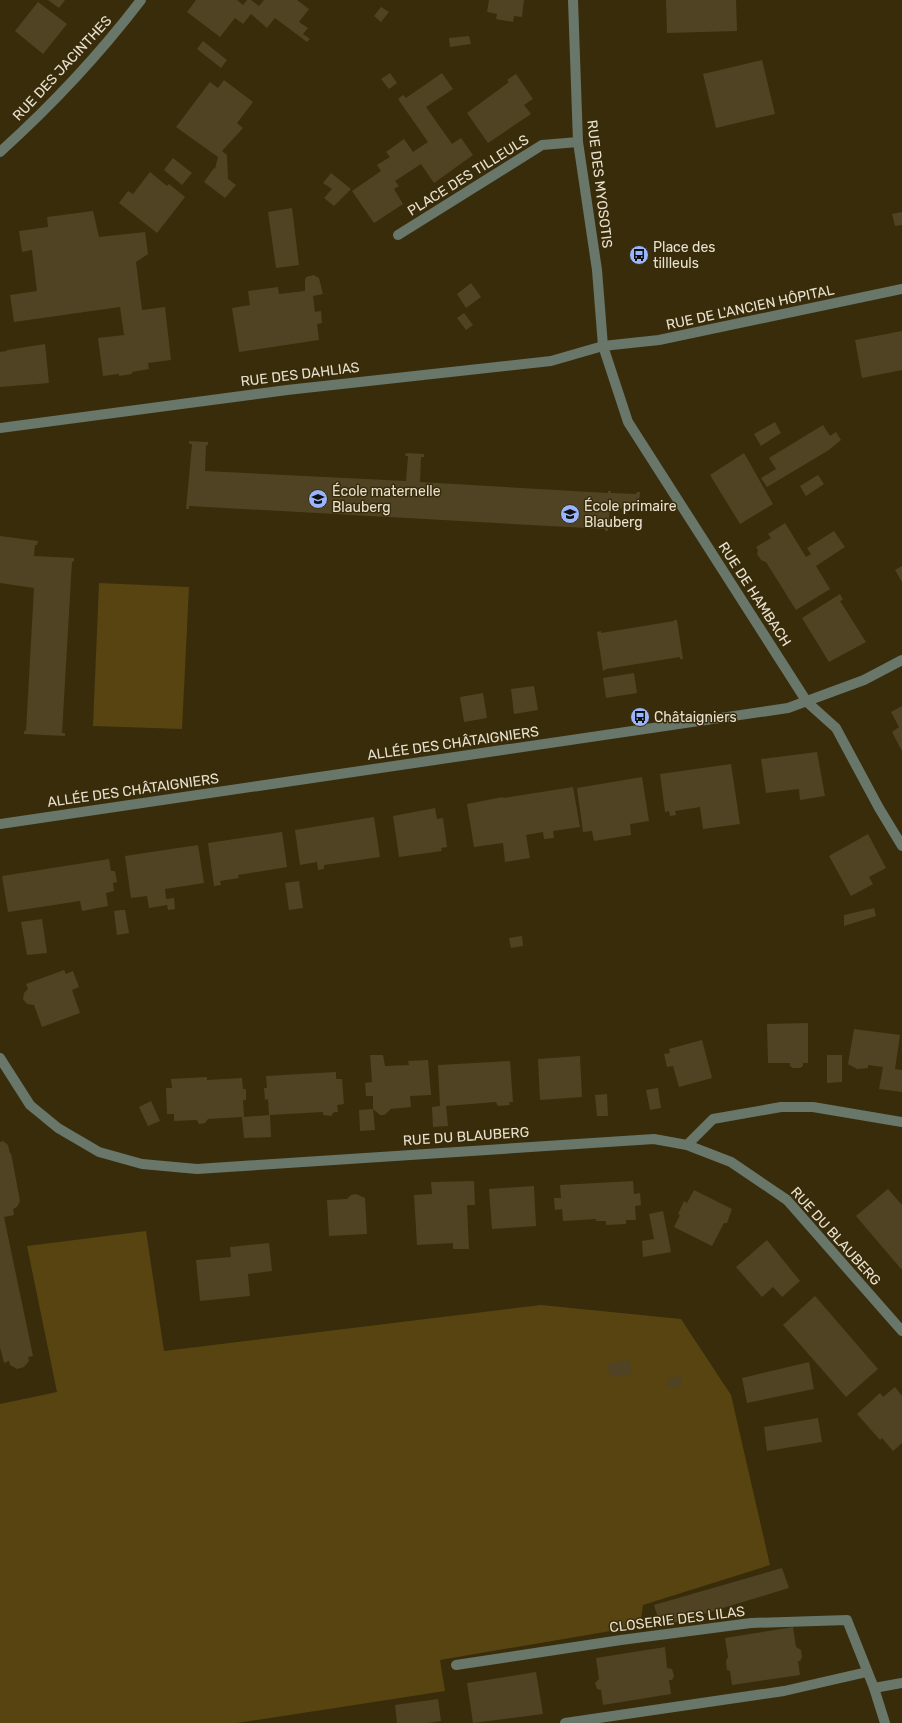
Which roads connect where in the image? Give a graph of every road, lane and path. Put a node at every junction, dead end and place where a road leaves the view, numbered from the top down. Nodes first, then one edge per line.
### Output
1 (141, 0) edge
2 (573, 0) edge
3 (578, 142) junction
4 (0, 152) edge
5 (398, 236) dead end
6 (902, 289) edge
7 (603, 346) junction
8 (0, 428) edge
9 (902, 660) edge
10 (807, 702) junction
11 (0, 824) edge
12 (902, 846) edge
13 (0, 1058) edge
14 (902, 1122) edge
15 (687, 1145) junction
16 (902, 1331) edge
17 (456, 1665) dead end
18 (867, 1672) junction
19 (902, 1683) edge
20 (874, 1688) junction
21 (565, 1723) edge
22 (885, 1723) edge

1 - 4 street, RUE DES JACINTHES
2 - 3 street, RUE DES MYOSOTIS
3 - 5 street, PLACE DES TILLEULS
3 - 7 street, RUE DES MYOSOTIS
6 - 7 street, RUE DE L'ANCIEN HÔPITAL
7 - 8 street, RUE DES DAHLIAS
7 - 10 street, RUE DE HAMBACH
9 - 10 street, ALLÉE DES CHÂTAIGNIERS
10 - 11 street, ALLÉE DES CHÂTAIGNIERS
10 - 12 street, RUE DE HAMBACH
13 - 15 street, RUE DU BLAUBERG
14 - 15 street
15 - 16 street, RUE DU BLAUBERG
17 - 18 street, CLOSERIE DES LILAS
18 - 20 street, CLOSERIE DES LILAS
18 - 21 street
19 - 20 street
20 - 22 street, CLOSERIE DES LILAS

